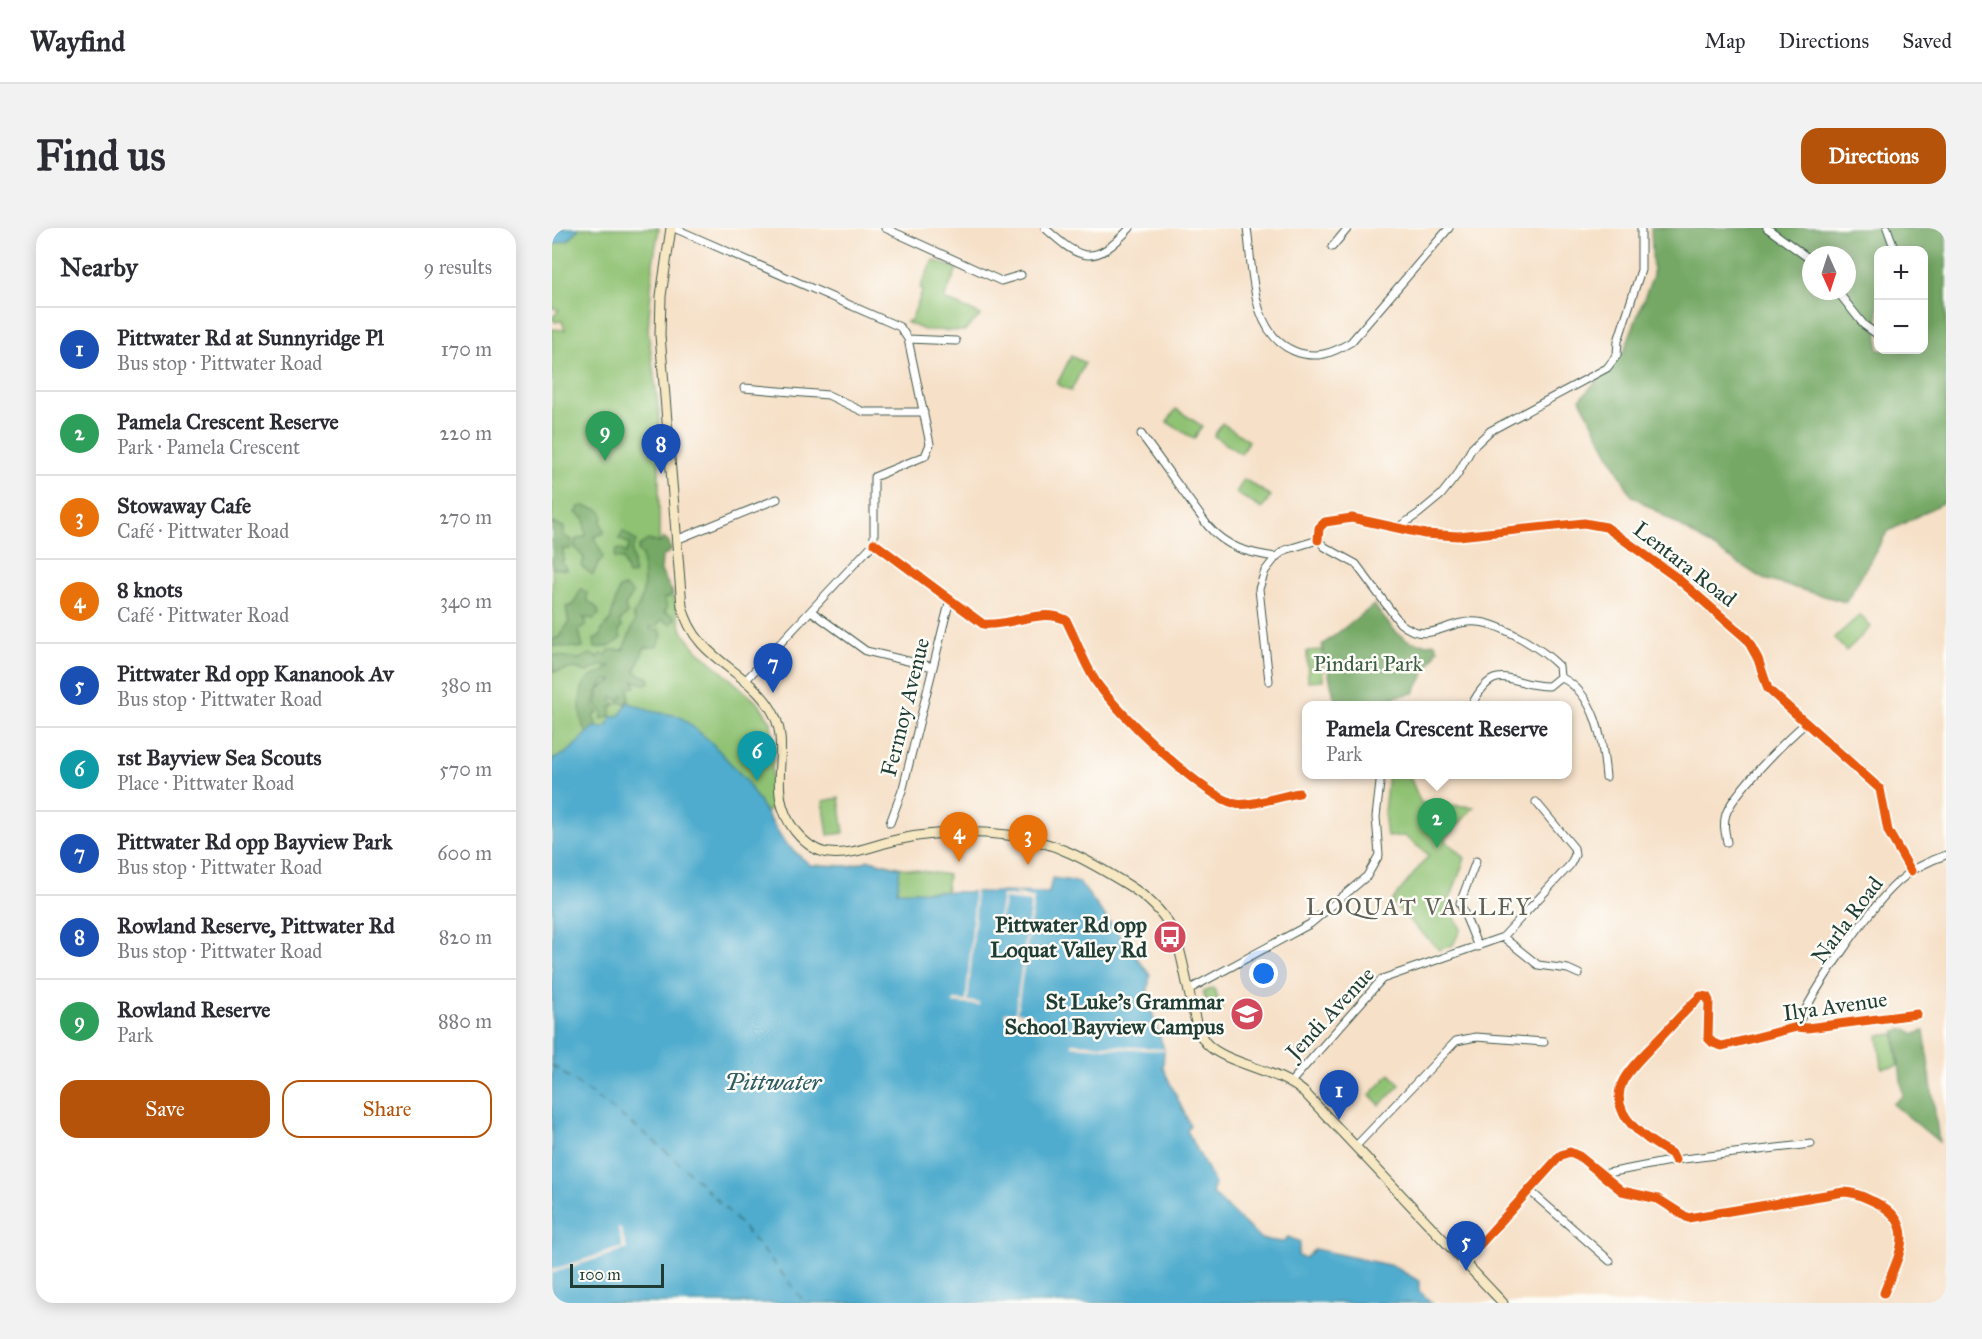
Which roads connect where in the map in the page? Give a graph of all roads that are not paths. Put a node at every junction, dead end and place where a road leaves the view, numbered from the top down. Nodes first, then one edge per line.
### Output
1 (673, 228) edge
2 (1045, 228) edge
3 (1130, 228) edge
4 (1247, 228) edge
5 (1348, 228) edge
6 (1449, 228) edge
7 (1641, 228) edge
8 (1767, 228) edge
9 (1887, 228) edge
10 (890, 229) edge
11 (1894, 246) edge
12 (1332, 247) dead end
13 (1802, 253) edge
14 (1022, 275) dead end
15 (1844, 300) edge
16 (1874, 332) edge
17 (908, 339) junction
18 (956, 341) dead end
19 (744, 388) dead end
20 (924, 412) junction
21 (1141, 434) dead end
22 (777, 499) dead end
23 (1397, 528) junction
24 (676, 540) junction
25 (1318, 540) junction
26 (874, 543) junction
27 (1276, 557) junction
28 (950, 599) junction
29 (811, 611) junction
30 (933, 668) junction
31 (1560, 677) junction
32 (1269, 681) dead end
33 (744, 682) junction
34 (1473, 701) edge
35 (1806, 723) junction
36 (1606, 777) dead end
37 (1380, 779) edge
38 (1299, 793) dead end
39 (1536, 802) dead end
40 (890, 823) dead end
41 (1727, 842) dead end
42 (1946, 855) edge
43 (1476, 861) dead end
44 (1911, 871) junction
45 (1503, 938) junction
46 (1478, 947) junction
47 (1579, 974) dead end
48 (1188, 990) junction
49 (1917, 1014) dead end
50 (1797, 1027) junction
51 (1544, 1042) dead end
52 (1291, 1082) junction
53 (1811, 1144) dead end
54 (1356, 1146) junction
55 (1675, 1160) junction
56 (1603, 1174) junction
57 (1530, 1191) junction
58 (1610, 1261) dead end
59 (1464, 1262) junction
60 (1884, 1293) dead end
61 (1503, 1303) edge

1 - 17 street
1 - 24 main road
2 - 3 street
4 - 6 street
5 - 12 street
7 - 23 street
8 - 13 street
9 - 11 street
10 - 14 street
15 - 16 street
17 - 18 street
17 - 20 street
19 - 20 street
20 - 26 street
21 - 27 street
22 - 24 street
23 - 25 street, Lentara Road
23 - 35 street, Lentara Road
24 - 33 main road
25 - 27 street
25 - 31 street
26 - 28 street
26 - 29 street
27 - 32 street
28 - 30 street, Fermoy Avenue
28 - 38 street
29 - 30 street
29 - 33 street
30 - 40 street, Fermoy Avenue
31 - 34 street
31 - 36 street
33 - 48 main road
35 - 41 street
35 - 44 street, Lentara Road
37 - 48 street
39 - 45 street, Jendi Avenue
42 - 44 street, Narla Road
43 - 46 street
44 - 50 street, Narla Road
45 - 46 street, Jendi Avenue
45 - 47 street
46 - 52 street, Jendi Avenue
48 - 52 main road
49 - 50 street, Ilya Avenue
50 - 55 street, Ilya Avenue
51 - 54 street
52 - 54 main road
53 - 55 street
54 - 59 main road
55 - 56 street
56 - 57 street
56 - 60 street
57 - 58 street
57 - 59 street
59 - 61 main road

